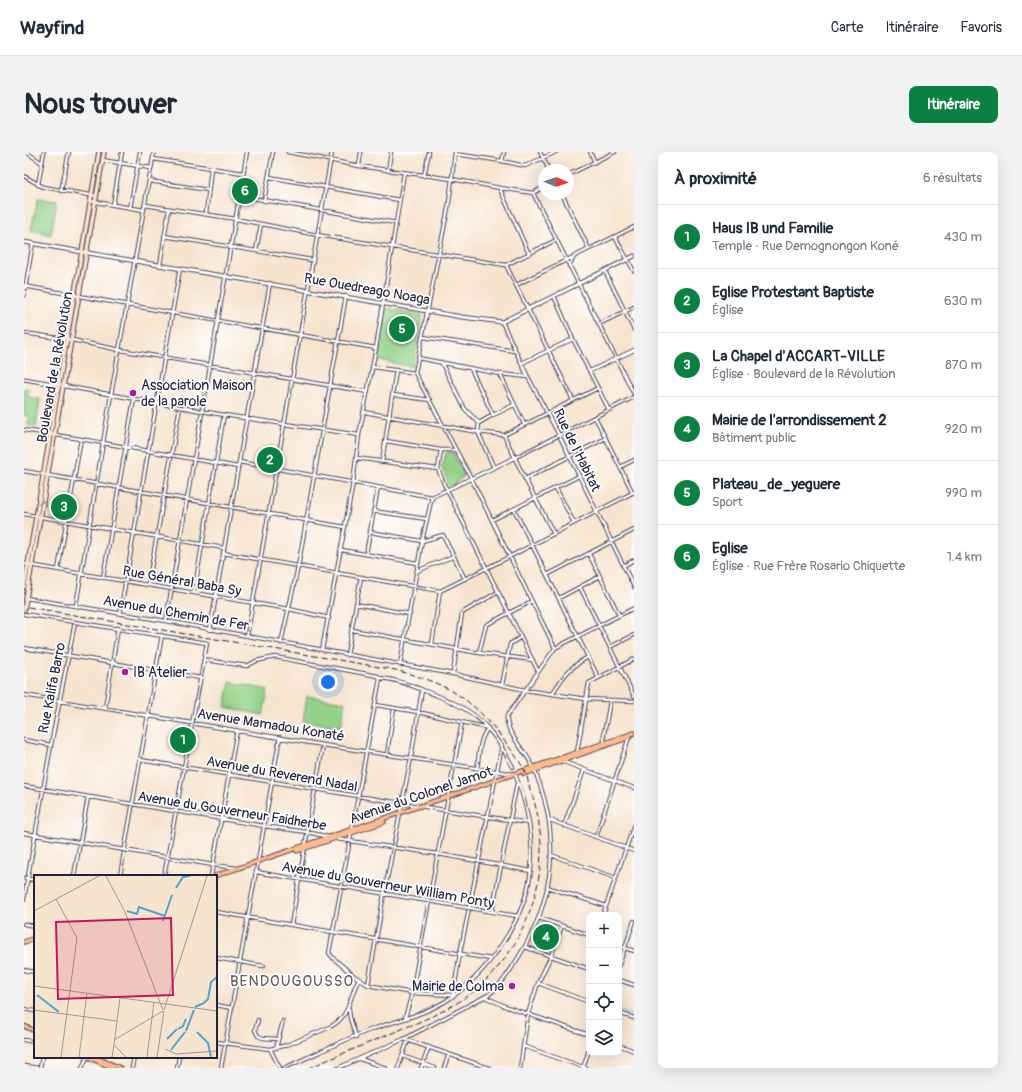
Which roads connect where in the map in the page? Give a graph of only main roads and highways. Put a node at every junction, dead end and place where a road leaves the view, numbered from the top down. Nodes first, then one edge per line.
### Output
1 (99, 152) edge
2 (104, 152) edge
3 (94, 196) junction
4 (84, 251) junction
5 (28, 565) edge
6 (24, 587) edge
7 (24, 610) edge
8 (632, 736) edge
9 (604, 745) junction
10 (559, 760) junction
11 (447, 799) junction
12 (399, 815) junction
13 (257, 863) junction
14 (217, 877) edge
15 (217, 877) edge
16 (34, 937) edge
17 (24, 941) edge
18 (24, 1024) edge
19 (34, 1029) edge
20 (90, 1058) edge
21 (97, 1058) edge
22 (113, 1068) edge
23 (120, 1068) edge

1 - 3 main road, Boulevard de la Révolution
2 - 3 main road, Boulevard de la Révolution
3 - 4 main road, Boulevard de la Révolution
4 - 5 main road, Boulevard de la Révolution
5 -> 4 main road, Boulevard de la Révolution
5 - 6 main road, Boulevard de la Révolution
5 - 7 main road, Boulevard de la Révolution
8 - 9 main road, Avenue du Colonel Jamot
9 - 10 main road, Avenue du Colonel Jamot
9 - 10 main road, Avenue du Colonel Jamot
10 - 11 main road, Avenue du Colonel Jamot
11 - 12 main road, Avenue du Colonel Jamot
11 - 12 main road, Avenue du Colonel Jamot
12 - 13 main road, Avenue du Colonel Jamot
13 - 14 main road, Avenue du Colonel Jamot
13 - 15 main road, Avenue du Colonel Jamot
16 - 17 main road
18 - 19 main road
20 - 22 main road
21 - 23 main road

